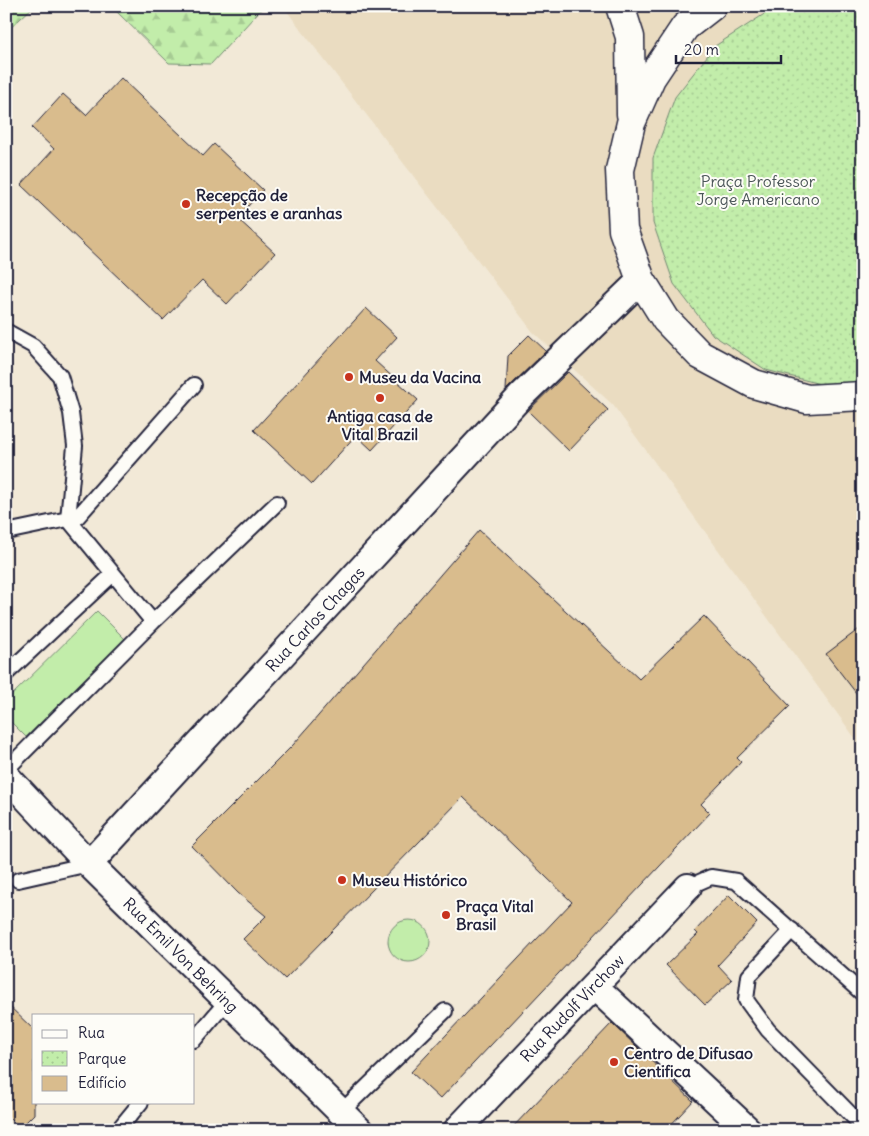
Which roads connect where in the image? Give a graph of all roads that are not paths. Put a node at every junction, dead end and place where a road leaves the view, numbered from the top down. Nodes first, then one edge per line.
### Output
1 (620, 6) edge
2 (712, 6) edge
3 (631, 123) junction
4 (641, 280) junction
5 (6, 331) edge
6 (194, 385) dead end
7 (863, 396) edge
8 (277, 503) dead end
9 (70, 521) junction
10 (6, 532) edge
11 (113, 574) junction
12 (153, 622) junction
13 (6, 674) edge
14 (6, 770) edge
15 (6, 776) edge
16 (89, 864) junction
17 (18, 880) dead end
18 (688, 887) joint
19 (792, 930) junction
20 (594, 986) junction
21 (863, 994) edge
22 (227, 1001) junction
23 (445, 1011) dead end
24 (195, 1039) edge
25 (139, 1104) edge
26 (349, 1121) edge
27 (863, 1127) edge
28 (118, 1130) edge
29 (457, 1130) edge
30 (748, 1130) edge

1 - 3 main road
2 - 3 main road
3 - 4 main road
4 - 7 main road
4 - 16 street, Rua Carlos Chagas
5 - 9 lane
6 - 9 lane
8 - 12 lane
9 - 10 lane
9 - 11 lane
11 - 12 lane
11 - 13 lane
12 - 14 lane
15 - 16 street, Rua Emil Von Behring
16 - 17 lane
16 - 22 street, Rua Emil Von Behring
18 - 19 lane
18 - 20 street, Rua Rudolf Virchow
19 - 21 lane
19 - 27 lane
20 - 29 street, Rua Rudolf Virchow
20 - 30 street
22 - 24 lane
22 - 26 street, Rua Emil Von Behring
23 - 26 lane
25 - 28 lane

